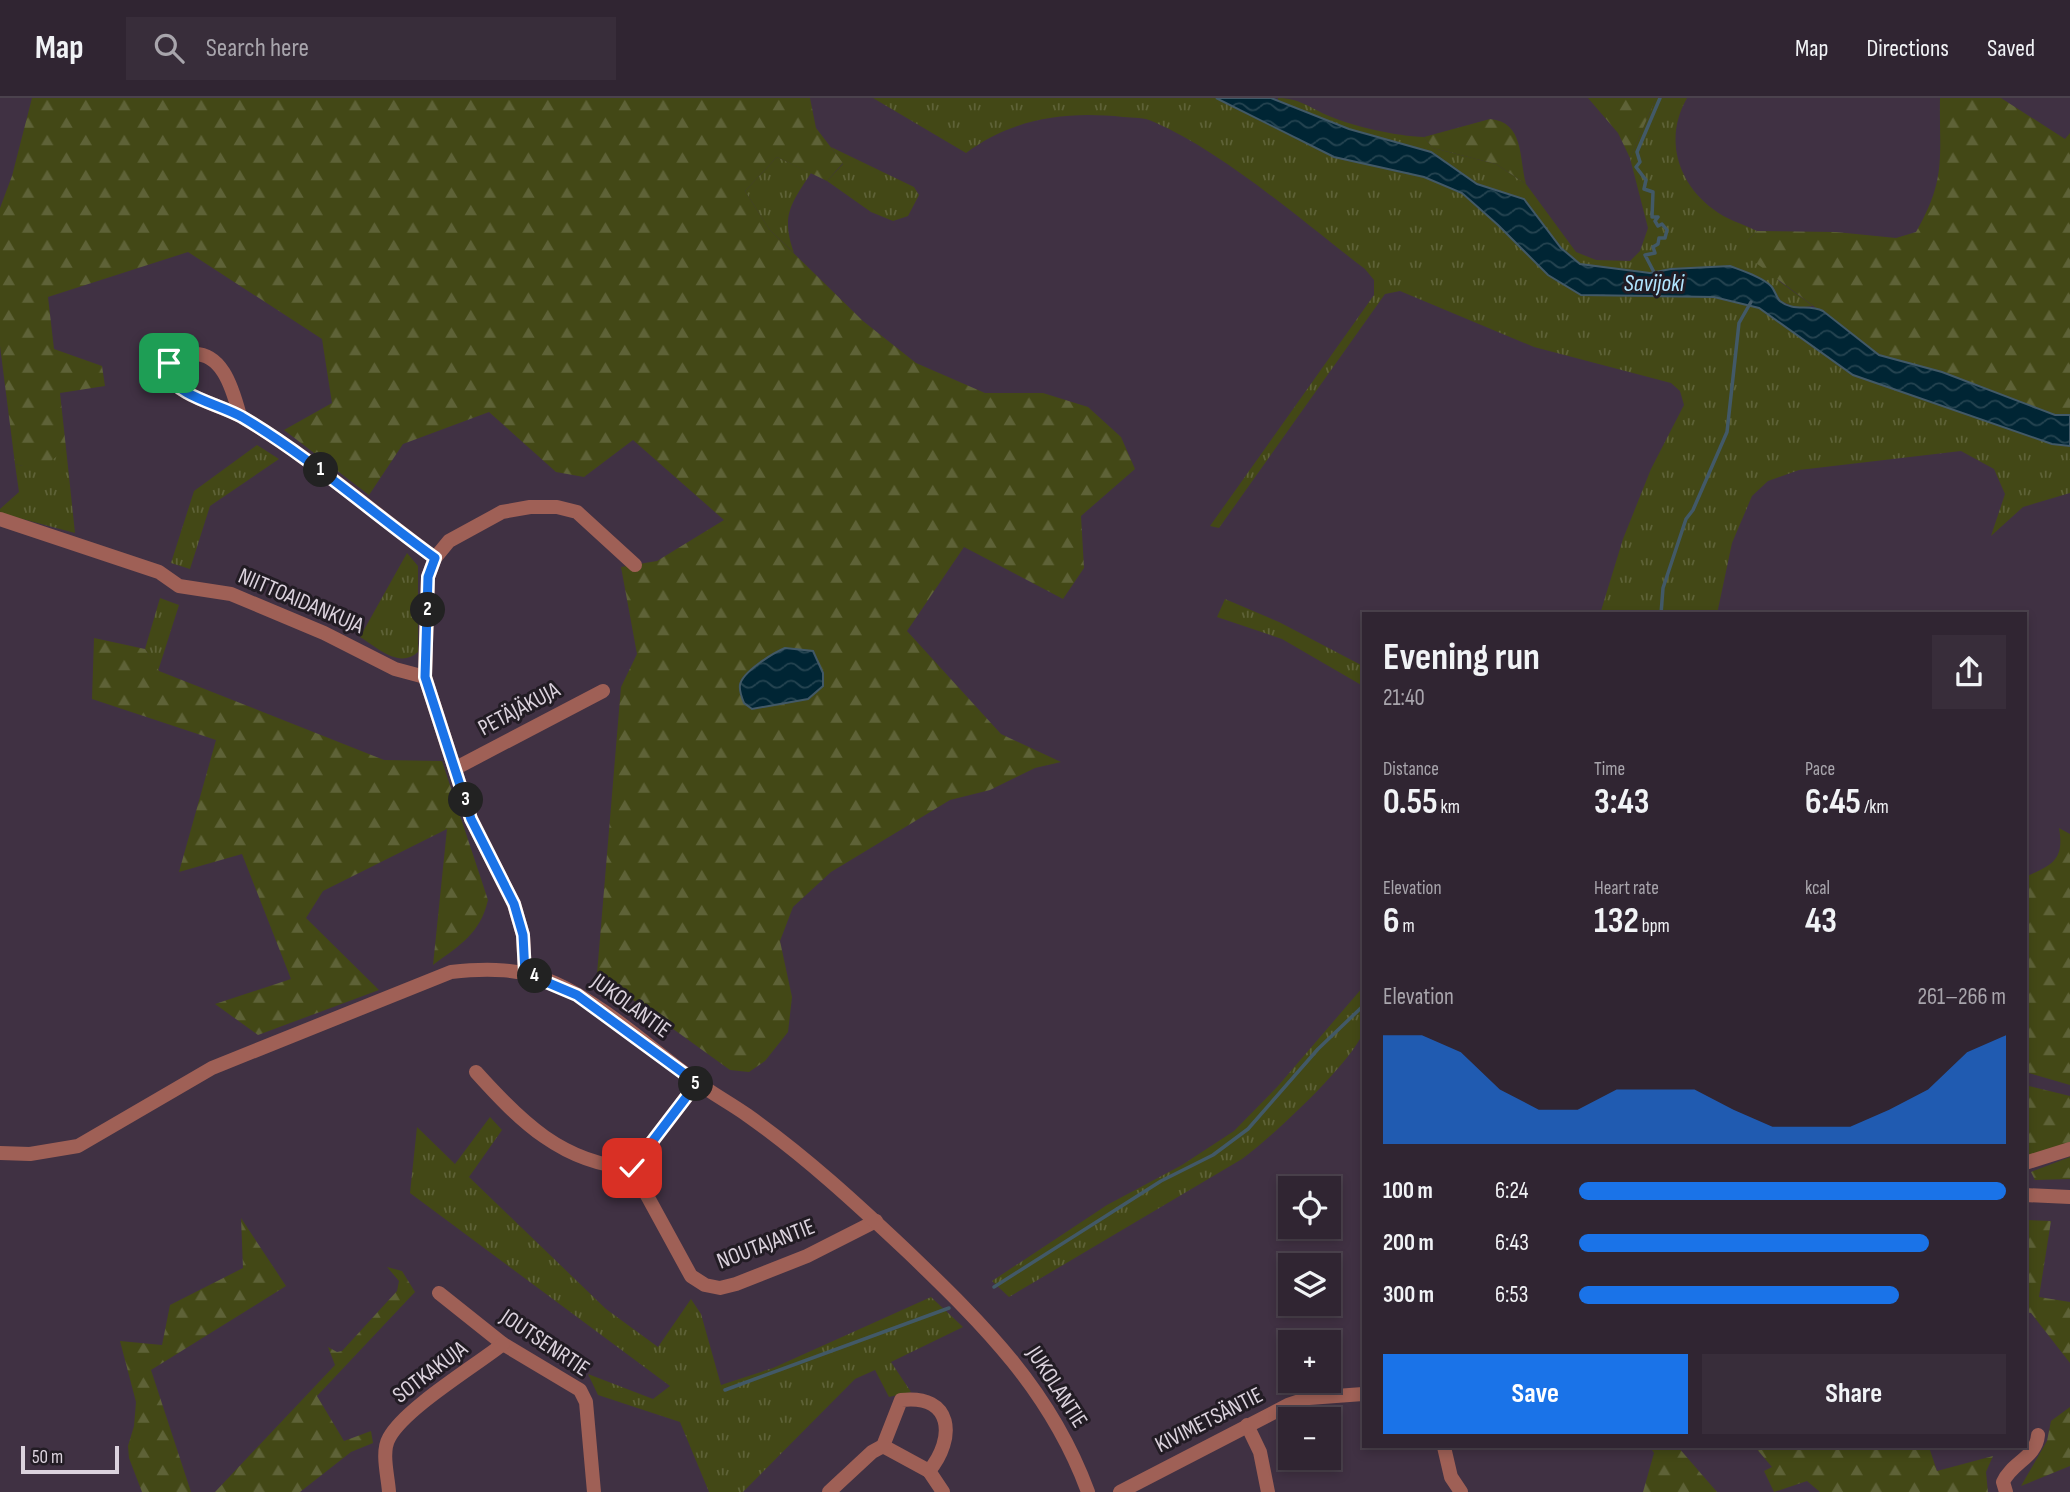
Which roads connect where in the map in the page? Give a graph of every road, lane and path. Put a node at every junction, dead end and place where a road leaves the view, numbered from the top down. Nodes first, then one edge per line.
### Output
1 (240, 416) junction
2 (0, 519) edge
3 (435, 558) junction
4 (635, 565) dead end
5 (425, 677) junction
6 (603, 691) dead end
7 (456, 768) junction
8 (525, 973) junction
9 (476, 1072) dead end
10 (697, 1083) junction
11 (2070, 1149) edge
12 (0, 1153) edge
13 (2027, 1162) edge
14 (632, 1168) junction
15 (2027, 1195) edge
16 (2070, 1197) edge
17 (876, 1221) junction
18 (439, 1293) dead end
19 (503, 1344) junction
20 (1362, 1394) edge
21 (1247, 1425) junction
22 (2038, 1435) dead end
23 (883, 1446) junction
24 (1444, 1448) edge
25 (929, 1471) junction
26 (389, 1492) edge
27 (594, 1492) edge
28 (829, 1492) edge
29 (943, 1492) edge
30 (1088, 1492) edge
31 (1120, 1492) edge
32 (1268, 1492) edge
33 (1460, 1492) edge
34 (2006, 1492) edge

1 - 1 street
1 - 3 street
2 - 5 street, NIITTOAIDANKUJA
3 - 4 street
3 - 5 street
5 - 7 street
6 - 7 street, PETÄJÄKUJA
7 - 8 street
8 - 10 street, JUKOLANTIE
8 - 12 street, JUKOLANTIE
9 - 14 street
10 - 14 street
10 - 17 street, JUKOLANTIE
11 - 13 street
14 - 17 street, NOUTAJANTIE
15 - 16 street
17 - 30 street, JUKOLANTIE
18 - 19 street, JOUTSENRTIE
19 - 26 street, SOTKAKUJA
19 - 27 street, JOUTSENRTIE
20 - 21 street, KIVIMETSÄNTIE
21 - 31 street, KIVIMETSÄNTIE
21 - 32 street
22 - 34 street
23 - 25 street
23 - 25 street
23 - 28 street
24 - 33 street
25 - 29 street

